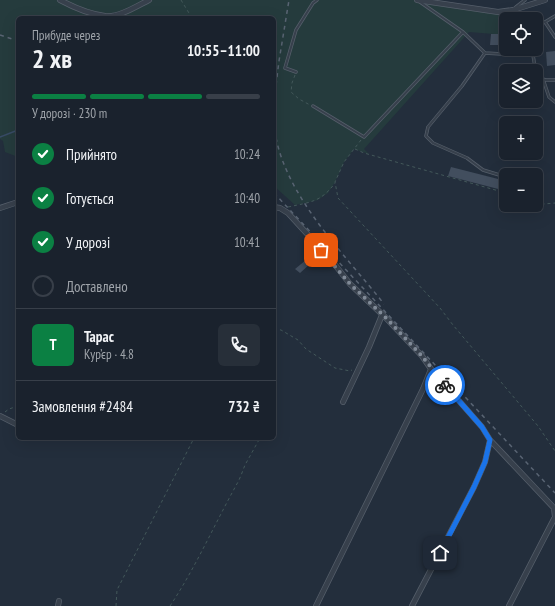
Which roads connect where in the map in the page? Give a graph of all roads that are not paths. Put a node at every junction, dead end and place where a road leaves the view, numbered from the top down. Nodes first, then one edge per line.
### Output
1 (60, 0) edge
2 (149, 0) edge
3 (317, 0) edge
4 (417, 0) edge
5 (525, 0) edge
6 (545, 0) edge
7 (443, 2) edge
8 (513, 10) junction
9 (555, 16) edge
10 (545, 22) joint
11 (463, 32) junction
12 (555, 37) edge
13 (485, 53) junction
14 (499, 54) edge
15 (296, 72) road end
16 (543, 79) joint
17 (555, 80) edge
18 (555, 102) edge
19 (313, 106) road end
20 (499, 175) edge
21 (16, 203) edge
22 (276, 207) edge
23 (0, 208) edge
24 (382, 315) junction
25 (431, 369) junction
26 (343, 402) dead end
27 (0, 416) edge
28 (16, 424) edge
29 (490, 440) junction
30 (554, 508) edge
31 (316, 606) edge
32 (412, 606) edge
33 (509, 606) edge

1 - 2 street
3 - 15 lane
4 - 7 street
4 - 11 lane
5 - 8 lane
6 - 8 street
7 - 8 street
9 - 10 lane
10 - 12 lane
11 - 13 lane
11 - 19 lane
13 - 14 lane
13 - 20 lane
16 - 17 lane
16 - 18 lane
21 - 23 street
22 - 24 street
24 - 25 street
24 - 26 street
25 - 29 street
25 - 31 street
27 - 28 street
29 - 30 street
29 - 32 street
30 - 33 street

